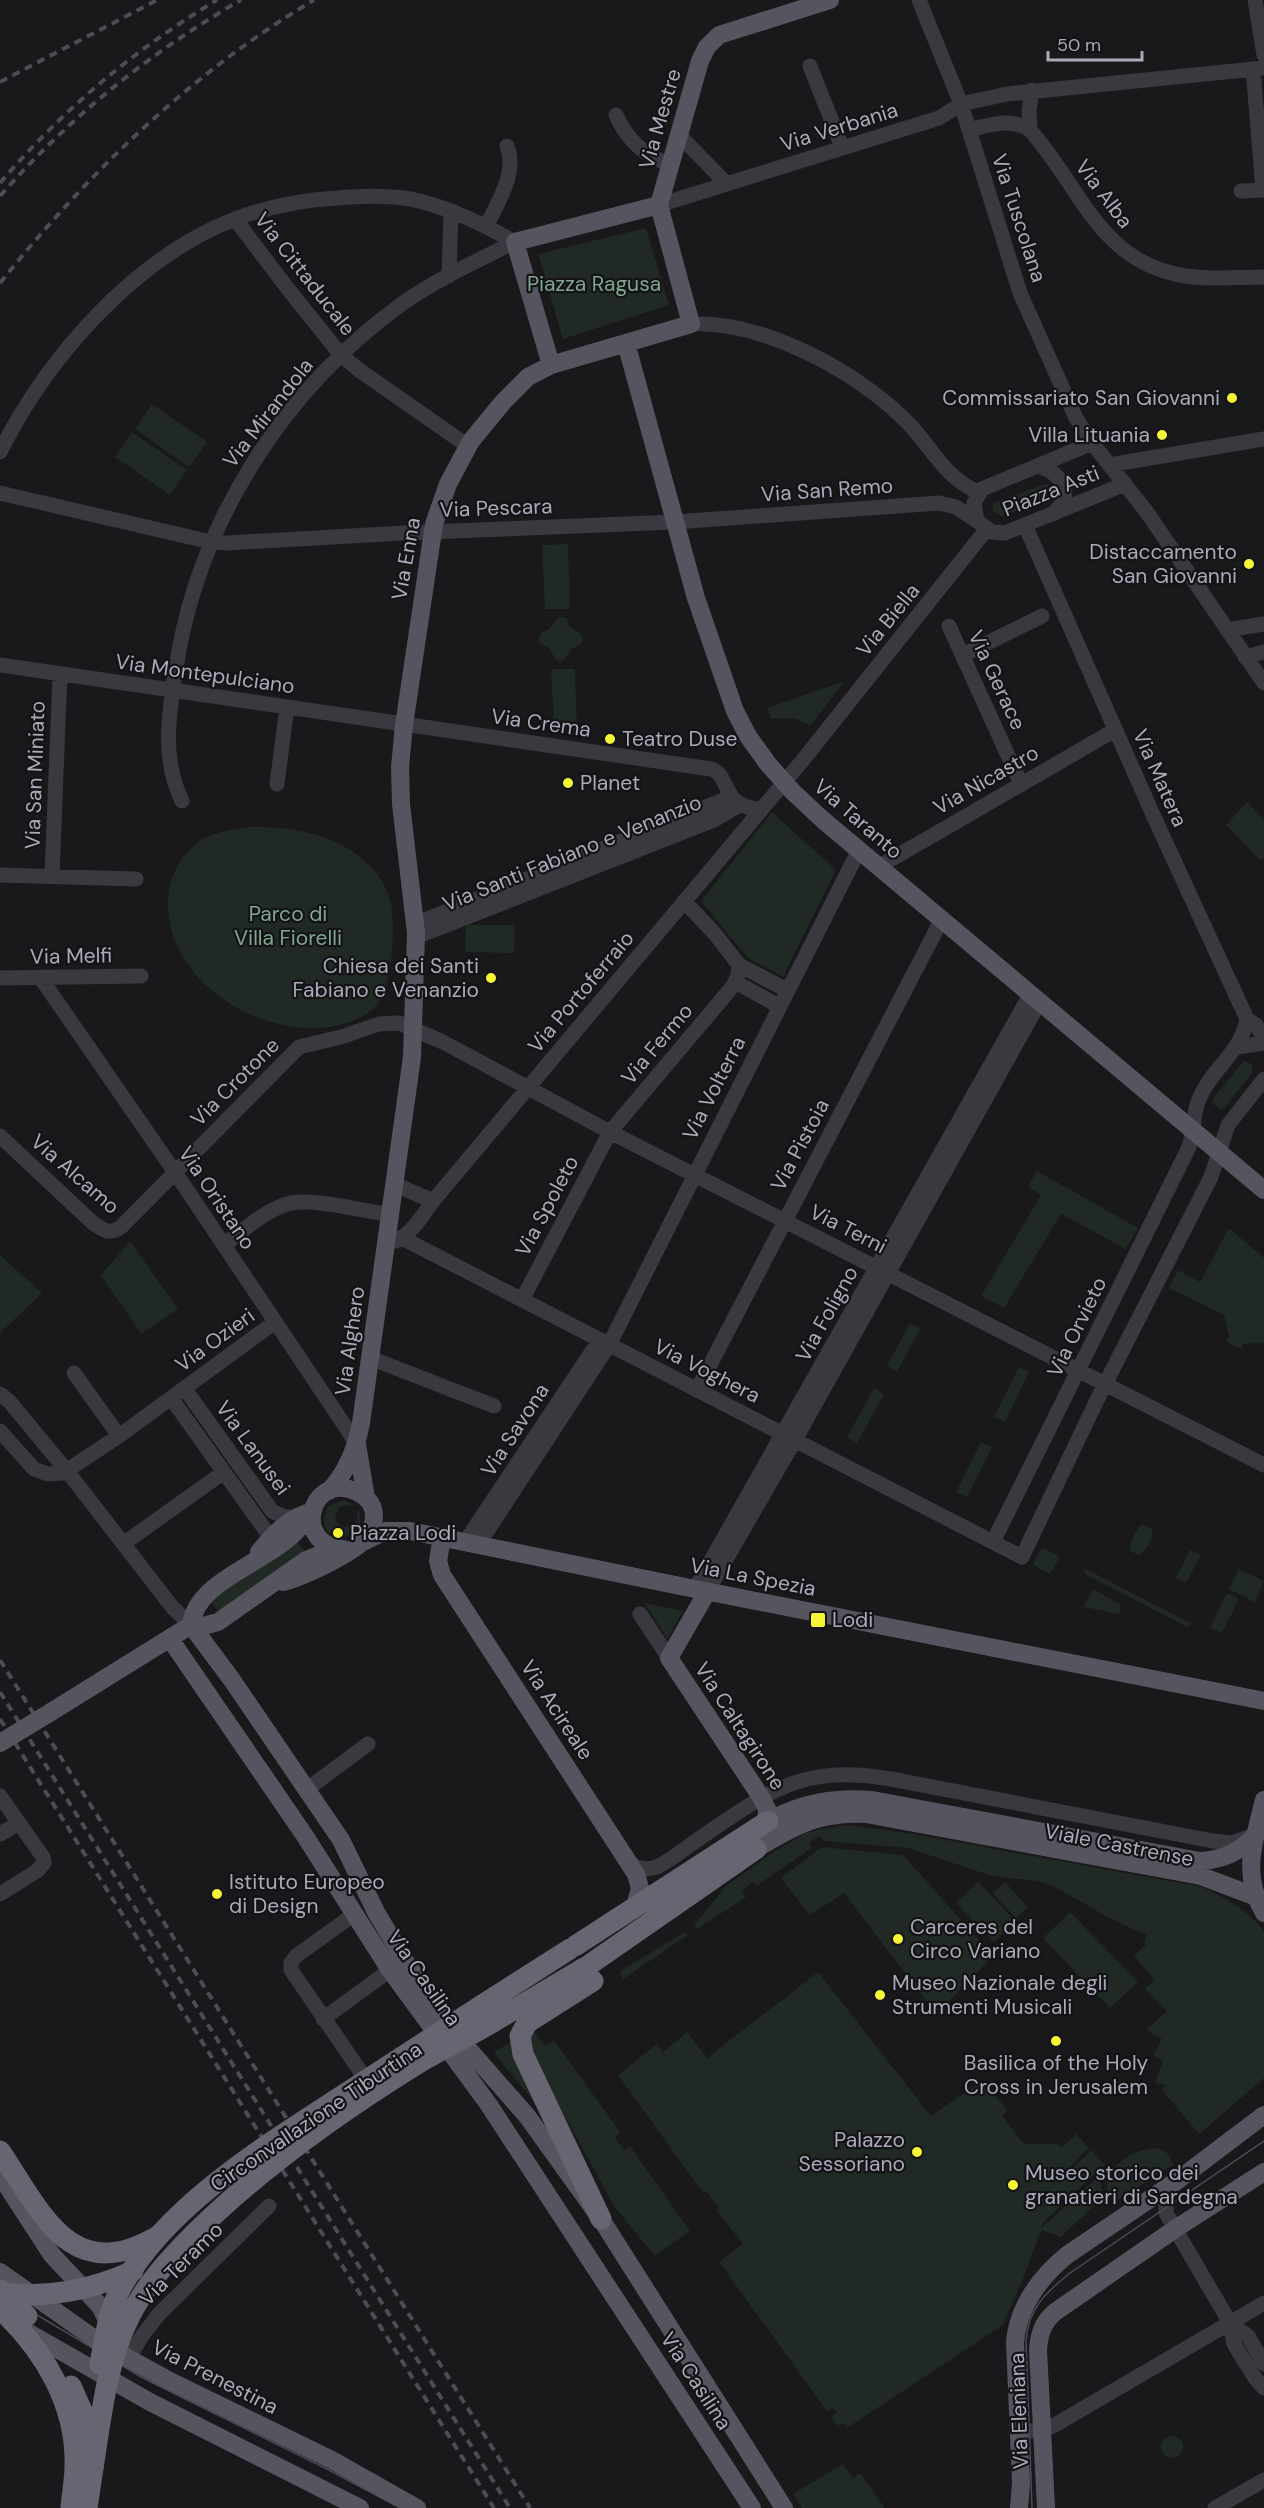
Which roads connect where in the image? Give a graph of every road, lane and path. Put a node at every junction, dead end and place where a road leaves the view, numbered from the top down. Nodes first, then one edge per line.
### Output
1 (830, 0) edge
2 (919, 0) edge
3 (1255, 0) edge
4 (1264, 55) edge
5 (810, 66) dead end
6 (1259, 69) edge
7 (1032, 90) junction
8 (961, 104) junction
9 (616, 115) dead end
10 (969, 130) junction
11 (1030, 130) junction
12 (678, 135) junction
13 (507, 146) dead end
14 (842, 147) junction
15 (670, 164) junction
16 (727, 184) junction
17 (1264, 190) edge
18 (1241, 191) dead end
19 (659, 205) junction
20 (451, 212) junction
21 (235, 219) junction
22 (486, 227) junction
23 (515, 242) junction
24 (449, 276) junction
25 (1264, 277) edge
26 (691, 324) junction
27 (626, 344) junction
28 (342, 355) junction
29 (550, 365) junction
30 (1264, 439) edge
31 (1092, 443) junction
32 (468, 446) junction
33 (0, 452) edge
34 (1109, 465) junction
35 (1038, 466) junction
36 (1125, 484) junction
37 (979, 492) junction
38 (0, 493) edge
39 (1050, 516) junction
40 (675, 522) junction
41 (982, 525) junction
42 (1025, 525) junction
43 (432, 532) junction
44 (211, 542) junction
45 (1042, 616) dead end
46 (1264, 624) edge
47 (949, 626) dead end
48 (1227, 630) junction
49 (1264, 652) edge
50 (963, 655) junction
51 (1245, 657) junction
52 (0, 665) edge
53 (60, 674) junction
54 (1264, 682) edge
55 (172, 690) junction
56 (287, 707) junction
57 (404, 725) junction
58 (1115, 730) junction
59 (784, 782) junction
60 (277, 784) dead end
61 (1022, 784) junction
62 (736, 800) junction
63 (182, 801) dead end
64 (760, 809) junction
65 (859, 850) junction
66 (878, 867) junction
67 (0, 875) edge
68 (52, 876) junction
69 (136, 879) dead end
70 (684, 901) junction
71 (941, 921) junction
72 (416, 931) junction
73 (739, 965) junction
74 (141, 976) dead end
75 (40, 977) junction
76 (0, 978) edge
77 (735, 982) junction
78 (787, 990) junction
79 (1034, 999) junction
80 (779, 1005) junction
81 (1247, 1019) junction
82 (414, 1028) junction
83 (1264, 1037) edge
84 (1264, 1043) edge
85 (299, 1047) joint
86 (1238, 1047) junction
87 (1264, 1079) edge
88 (528, 1088) junction
89 (1193, 1130) junction
90 (610, 1132) junction
91 (0, 1136) edge
92 (1221, 1153) junction
93 (175, 1172) junction
94 (694, 1173) junction
95 (394, 1184) junction
96 (1264, 1190) edge
97 (433, 1201) junction
98 (390, 1215) junction
99 (784, 1220) junction
100 (394, 1240) junction
101 (224, 1245) junction
102 (883, 1270) junction
103 (522, 1300) junction
104 (275, 1322) junction
105 (604, 1342) junction
106 (370, 1358) junction
107 (1079, 1370) junction
108 (74, 1373) dead end
109 (1106, 1384) junction
110 (697, 1390) junction
111 (178, 1393) junction
112 (0, 1394) edge
113 (494, 1406) dead end
114 (0, 1431) edge
115 (119, 1436) junction
116 (790, 1437) junction
117 (357, 1444) junction
118 (1264, 1464) edge
119 (67, 1471) junction
120 (224, 1472) junction
121 (329, 1491) junction
122 (369, 1502) junction
123 (306, 1512) junction
124 (410, 1531) junction
125 (442, 1537) junction
126 (277, 1538) junction
127 (993, 1542) junction
128 (472, 1543) junction
129 (123, 1544) junction
130 (352, 1547) junction
131 (701, 1591) junction
132 (640, 1614) dead end
133 (190, 1625) junction
134 (170, 1639) junction
135 (669, 1658) junction
136 (1264, 1701) edge
137 (0, 1743) edge
138 (368, 1744) dead end
139 (306, 1790) junction
140 (957, 1791) junction
141 (0, 1796) edge
142 (761, 1797) junction
143 (1264, 1800) edge
144 (930, 1809) junction
145 (768, 1821) junction
146 (19, 1823) junction
147 (0, 1834) edge
148 (1256, 1834) junction
149 (756, 1849) junction
150 (631, 1866) junction
151 (0, 1894) edge
152 (1259, 1899) edge
153 (635, 1907) junction
154 (1264, 1913) edge
155 (353, 1915) junction
156 (390, 1970) junction
157 (591, 1973) junction
158 (488, 2014) junction
159 (323, 2019) junction
160 (420, 2050) dead end
161 (369, 2084) junction
162 (324, 2115) dead end
163 (1264, 2115) edge
164 (0, 2151) edge
165 (1264, 2172) edge
166 (0, 2175) edge
167 (1179, 2180) junction
168 (269, 2205) dead end
169 (601, 2219) junction
170 (1175, 2229) junction
171 (158, 2236) junction
172 (191, 2238) junction
173 (0, 2272) edge
174 (0, 2291) edge
175 (1264, 2303) edge
176 (0, 2309) edge
177 (0, 2316) edge
178 (1230, 2323) junction
179 (129, 2358) junction
180 (1264, 2364) edge
181 (1264, 2388) edge
182 (1042, 2430) junction
183 (1019, 2432) junction
184 (93, 2468) junction
185 (1264, 2480) edge
186 (74, 2508) edge
187 (87, 2508) edge
188 (360, 2508) edge
189 (417, 2508) edge
190 (752, 2508) edge
191 (784, 2508) edge
192 (1018, 2508) edge
193 (1046, 2508) edge
194 (1215, 2508) edge

1 - 12 main road, Via Mestre
2 - 8 street, Via Tuscolana
3 - 4 street
5 - 14 street
6 - 7 street, Via Verbania
6 - 17 street
7 - 8 street, Via Verbania
7 - 11 street
8 - 10 street, Via Tuscolana
8 - 14 street, Via Verbania
9 - 15 street
10 - 11 street
10 - 31 street, Via Tuscolana
11 - 25 street, Via Alba
12 - 15 main road, Via Mestre
12 - 16 street
13 - 22 street
14 - 16 street, Via Verbania
15 - 19 main road, Via Mestre
16 - 19 street, Via Verbania
17 - 18 street
19 - 23 main road
19 - 26 main road
20 - 21 street
20 - 22 street
20 - 24 street
21 - 28 street, Via Cittaducale
21 - 33 street
22 - 23 street
23 - 24 street
23 - 29 main road
24 - 28 street, Via Mirandola
26 - 27 main road
26 - 37 street
27 - 29 main road
27 - 40 main road, Via Taranto
28 - 32 street, Via Cittaducale
28 - 44 street, Via Mirandola
29 - 32 main road, Via Enna
30 - 34 street
31 - 34 street, Piazza Asti
31 - 35 street, Piazza Asti
32 - 43 main road, Via Enna
34 - 36 street, Piazza Asti
35 - 37 street, Piazza Asti
35 - 39 street
36 - 39 street, Piazza Asti
36 - 48 street
37 - 41 street, Piazza Asti
38 - 44 street, Via Pescara
39 - 42 street, Piazza Asti
40 - 41 street, Via San Remo
40 - 43 street, Via Pescara
40 - 59 main road, Via Taranto
41 - 42 street, Piazza Asti
41 - 59 street, Via Biella
42 - 58 street, Via Matera
43 - 44 street, Via Pescara
43 - 57 main road, Via Enna
44 - 55 street, Via Mirandola
45 - 50 street
46 - 48 street
47 - 50 street, Via Gerace
48 - 51 street
49 - 51 street
50 - 61 street, Via Gerace
51 - 54 street
52 - 53 street, Via Montepulciano
53 - 55 street, Via Montepulciano
53 - 68 street, Via San Miniato
55 - 56 street, Via Montepulciano
55 - 63 street, Via Mirandola
56 - 57 street, Via Montepulciano
56 - 60 street
57 - 62 street, Via Crema
57 - 72 main road, Via Enna
58 - 61 street, Via Nicastro
58 - 81 street, Via Matera
59 - 64 street, Via Portoferraio
59 - 65 main road, Via Taranto
61 - 66 street, Via Nicastro
62 - 64 street
62 - 72 street, Via Santi Fabiano e Venanzio
64 - 70 street, Via Portoferraio
65 - 66 main road, Via Taranto
65 - 78 street, Via Volterra
66 - 71 main road, Via Taranto
67 - 68 street
68 - 69 street
70 - 73 street
70 - 88 street, Via Portoferraio
71 - 79 main road, Via Taranto
71 - 99 street, Via Pistoia
72 - 82 main road, Via Enna
73 - 77 street, Via Fermo
73 - 78 street
74 - 75 street, Via Melfi
75 - 76 street, Via Melfi
75 - 93 street, Via Oristano
77 - 80 street
77 - 90 street, Via Fermo
78 - 80 street, Via Volterra
79 - 89 main road, Via Taranto
79 - 102 street, Via Foligno
80 - 94 street, Via Volterra
81 - 83 street, Via Matera
81 - 86 street
82 - 85 street, Via Terni
82 - 88 street, Via Terni
82 - 95 main road, Via Alghero
84 - 86 street
85 - 93 street, Via Crotone
86 - 89 street, Via Orvieto
87 - 92 street
88 - 90 street, Via Terni
88 - 97 street, Via Portoferraio
89 - 92 main road, Via Taranto
89 - 107 street, Via Orvieto
90 - 94 street, Via Terni
90 - 103 street, Via Spoleto
91 - 93 street, Via Alcamo
92 - 96 main road, Via Taranto
92 - 109 street
93 - 101 street, Via Oristano
94 - 99 street, Via Terni
94 - 105 street, Via Volterra
95 - 97 street
95 - 98 main road, Via Alghero
97 - 100 street, Via Portoferraio
98 - 100 main road, Via Alghero
98 - 101 street
99 - 102 street, Via Terni
99 - 110 street, Via Pistoia
100 - 103 street, Via Voghera
100 - 106 main road, Via Alghero
101 - 104 street, Via Oristano
102 - 107 street, Via Terni
102 - 116 street, Via Foligno
103 - 105 street, Via Voghera
104 - 111 street, Via Ozieri
104 - 117 street, Via Oristano
105 - 110 street, Via Voghera
105 - 128 street, Via Savona
106 - 113 street
106 - 117 main road, Via Alghero
107 - 109 street, Via Terni
107 - 127 street, Via Orvieto
108 - 115 street
109 - 118 street, Via Terni
109 - 127 street, Via Voghera
110 - 116 street, Via Voghera
111 - 115 street, Via Ozieri
111 - 120 street, Via Lanusei
111 - 123 street, Via Lanusei
112 - 119 street
114 - 119 street
115 - 119 street, Via Ozieri
116 - 127 street, Via Voghera
116 - 131 street, Via Foligno
117 - 121 main road, Via Alghero
117 - 122 main road, Via Alghero
119 - 129 street
120 - 126 street, Via Lanusei
120 - 129 street
121 - 122 main road
121 - 123 main road
122 - 124 main road, Via La Spezia
122 - 130 main road
123 - 126 main road
123 - 130 main road
124 - 125 main road, Via La Spezia
124 - 130 main road, Via La Spezia
125 - 128 main road, Via La Spezia
125 - 150 main road, Via Acireale
126 - 133 main road
128 - 131 main road, Via La Spezia
129 - 133 street
130 - 133 main road
131 - 135 main road
131 - 136 main road, Via La Spezia
132 - 135 street
133 - 134 main road
133 - 139 main road, Via Casilina
134 - 137 main road, bridge
134 - 155 main road, Via Casilina
135 - 142 main road, Via Caltagirone
138 - 139 street
139 - 169 main road, Via Casilina
140 - 142 street, Viale Castrense
140 - 144 street
140 - 148 street, Viale Castrense
141 - 146 street
142 - 145 main road, Via Caltagirone
142 - 150 street, Viale Castrense
143 - 148 main road
144 - 145 main road, Viale Castrense
144 - 148 main road, Viale Castrense
145 - 149 main road
145 - 153 highway, Viale Castrense
146 - 147 street
146 - 151 street
148 - 152 main road
149 - 152 main road, Viale Castrense
149 - 157 highway, Viale Castrense
150 - 153 main road, Via Acireale
152 - 154 main road
153 - 158 highway, Viale Castrense
155 - 156 main road, Via Casilina
155 - 159 street
156 - 159 street
156 - 190 main road, Via Casilina
157 - 158 highway, Viale Castrense
157 - 169 highway
158 - 171 highway, Circonvallazione Tiburtina, bridge
158 - 172 highway, Circonvallazione Tiburtina, bridge
159 - 161 street
160 - 161 street
161 - 162 street
163 - 167 main road, Via Eleniana
164 - 171 highway
165 - 170 main road
166 - 179 main road
167 - 170 street
167 - 183 main road, Via Eleniana
168 - 179 street, Via Teramo
169 - 191 main road, Via Casilina
170 - 178 street
170 - 182 main road, Via Eleniana
171 - 186 highway, Circonvallazione Tiburtina, bridge
172 - 174 highway, bridge
172 - 184 highway, Circonvallazione Tiburtina, bridge
173 - 179 main road, Via Prenestina
174 - 184 highway, bridge
175 - 178 street
176 - 186 highway, bridge
177 - 188 main road
178 - 180 street
178 - 181 street
178 - 182 street
179 - 189 main road, Via Prenestina
182 - 183 street
182 - 193 main road, Via Eleniana
183 - 192 main road, Via Eleniana
184 - 187 highway, Circonvallazione Tiburtina
185 - 194 street

